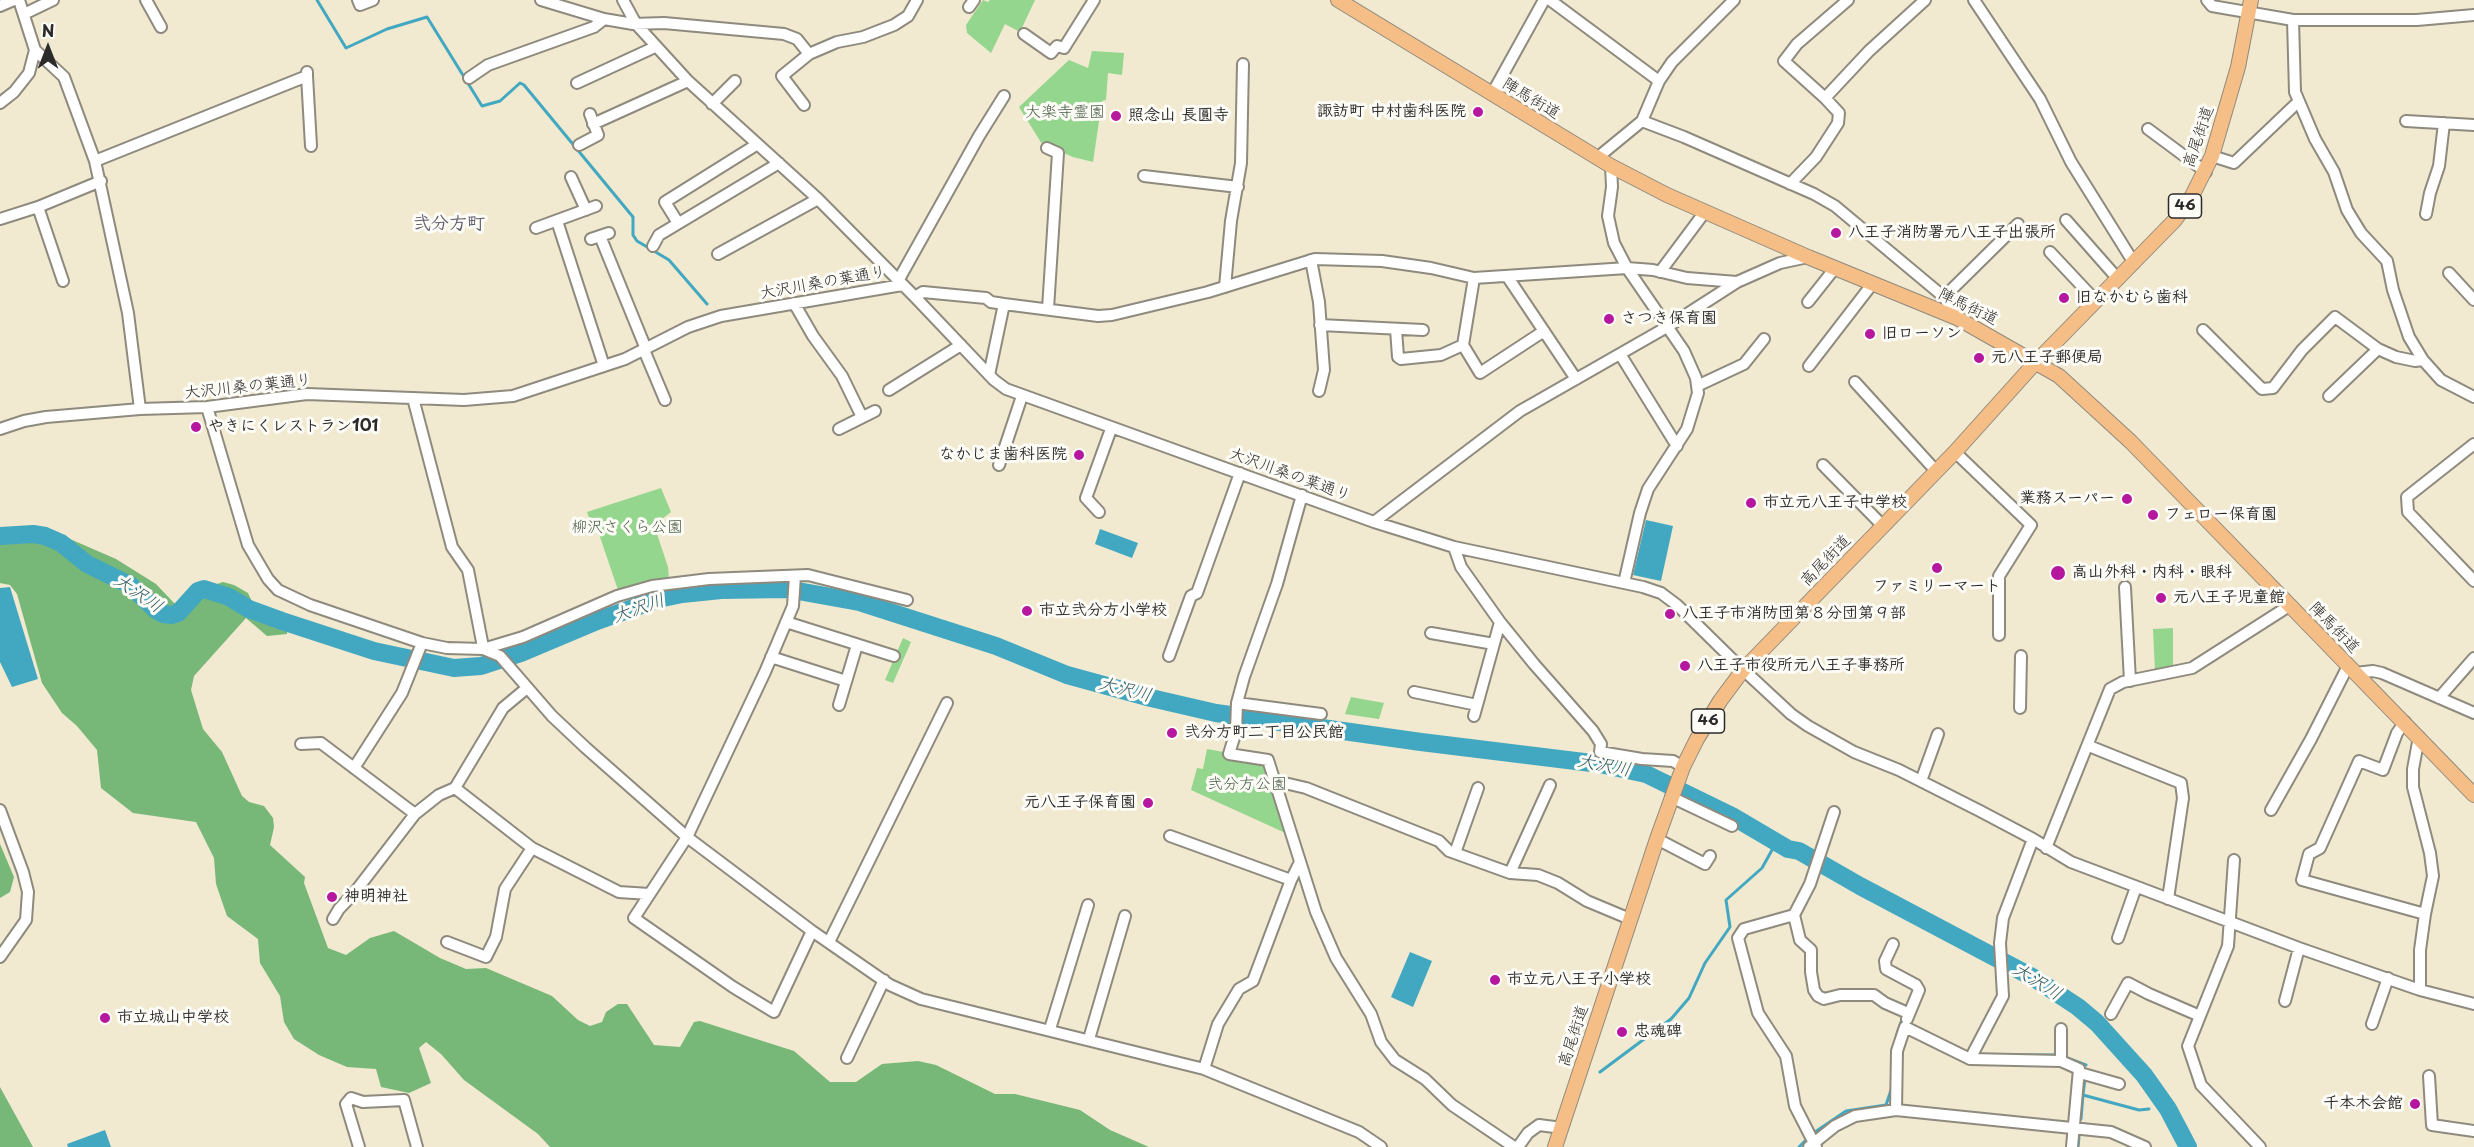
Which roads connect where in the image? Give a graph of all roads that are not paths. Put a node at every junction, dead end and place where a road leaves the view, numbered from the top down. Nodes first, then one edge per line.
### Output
1 (14, 0) edge
2 (19, 0) edge
3 (53, 0) edge
4 (146, 0) edge
5 (358, 0) edge
6 (373, 0) edge
7 (541, 0) edge
8 (623, 0) edge
9 (917, 0) edge
10 (1094, 0) edge
11 (1338, 0) edge
12 (1550, 0) edge
13 (1734, 0) edge
14 (1848, 0) edge
15 (1925, 0) edge
16 (1974, 0) edge
17 (2207, 0) edge
18 (0, 6) edge
19 (2249, 6) edge
20 (24, 14) junction
21 (2474, 15) edge
22 (604, 19) junction
23 (2293, 20) junction
24 (636, 24) junction
25 (161, 27) dead end
26 (1024, 34) dead end
27 (655, 47) junction
28 (35, 50) junction
29 (809, 54) junction
30 (1243, 64) dead end
31 (469, 78) dead end
32 (688, 81) junction
33 (735, 81) dead end
34 (1659, 81) junction
35 (577, 83) dead end
36 (1492, 94) junction
37 (1004, 96) dead end
38 (1825, 98) junction
39 (2298, 102) junction
40 (0, 103) edge
41 (712, 104) junction
42 (804, 105) dead end
43 (1642, 121) junction
44 (2406, 121) dead end
45 (2444, 123) junction
46 (2474, 125) edge
47 (2148, 129) dead end
48 (579, 145) dead end
49 (756, 145) junction
50 (311, 146) dead end
51 (1047, 148) dead end
52 (2212, 156) junction
53 (1598, 158) junction
54 (95, 161) junction
55 (779, 163) junction
56 (1611, 166) junction
57 (2206, 172) junction
58 (1144, 176) dead end
59 (571, 177) dead end
60 (101, 181) junction
61 (1790, 184) junction
62 (1238, 187) junction
63 (818, 199) junction
64 (38, 207) junction
65 (1704, 213) junction
66 (2426, 214) dead end
67 (0, 219) edge
68 (2066, 220) dead end
69 (557, 221) junction
70 (678, 223) junction
71 (2018, 224) dead end
72 (536, 228) dead end
73 (600, 236) dead end
74 (653, 246) dead end
75 (2050, 252) dead end
76 (717, 254) dead end
77 (1808, 257) junction
78 (1311, 260) junction
79 (2134, 264) junction
80 (1627, 268) junction
81 (1835, 268) junction
82 (1660, 272) junction
83 (2448, 273) dead end
84 (1507, 276) junction
85 (1474, 278) junction
86 (2118, 279) junction
87 (63, 281) dead end
88 (1737, 282) junction
89 (900, 283) junction
90 (1873, 284) junction
91 (1225, 287) junction
92 (915, 297) junction
93 (1944, 297) junction
94 (2474, 300) edge
95 (2096, 301) junction
96 (1808, 302) dead end
97 (794, 303) junction
98 (1004, 304) junction
99 (1048, 309) junction
100 (1957, 318) junction
101 (1320, 325) junction
102 (1667, 327) junction
103 (1396, 329) junction
104 (1423, 330) dead end
105 (2203, 330) dead end
106 (1544, 331) junction
107 (1764, 339) dead end
108 (961, 345) junction
109 (1463, 345) junction
110 (2378, 349) junction
111 (645, 350) junction
112 (1620, 354) junction
113 (2423, 360) junction
114 (2035, 363) junction
115 (604, 366) junction
116 (1809, 366) dead end
117 (989, 375) junction
118 (1576, 379) junction
119 (1856, 382) dead end
120 (1697, 386) junction
121 (889, 390) dead end
122 (1319, 391) dead end
123 (1022, 396) junction
124 (2330, 396) dead end
125 (413, 398) junction
126 (2474, 398) edge
127 (665, 400) dead end
128 (207, 407) junction
129 (140, 409) junction
130 (875, 411) dead end
131 (862, 417) junction
132 (0, 429) edge
133 (839, 429) dead end
134 (1111, 429) junction
135 (2474, 444) edge
136 (1677, 446) junction
137 (1955, 452) junction
138 (999, 465) dead end
139 (1823, 465) dead end
140 (1936, 471) junction
141 (1240, 473) junction
142 (1302, 495) junction
143 (1099, 512) dead end
144 (1374, 522) junction
145 (1883, 526) junction
146 (1454, 547) junction
147 (795, 579) junction
148 (2474, 581) edge
149 (1624, 583) junction
150 (2125, 587) dead end
151 (907, 600) dead end
152 (2289, 606) junction
153 (786, 622) junction
154 (1500, 622) junction
155 (1431, 633) dead end
156 (1999, 635) dead end
157 (1494, 644) junction
158 (858, 645) junction
159 (421, 646) junction
160 (483, 648) junction
161 (894, 656) dead end
162 (1169, 656) dead end
163 (2021, 656) dead end
164 (771, 657) junction
165 (2474, 658) edge
166 (1743, 670) junction
167 (2351, 670) junction
168 (846, 681) junction
169 (2130, 681) junction
170 (527, 688) junction
171 (1414, 692) dead end
172 (2439, 698) junction
173 (947, 703) dead end
174 (839, 705) dead end
175 (1237, 705) junction
176 (2020, 708) dead end
177 (1321, 714) dead end
178 (2474, 714) edge
179 (2405, 722) junction
180 (1938, 734) dead end
181 (2419, 737) junction
182 (301, 744) dead end
183 (2089, 746) junction
184 (354, 768) junction
185 (1681, 772) junction
186 (1276, 781) junction
187 (1921, 781) junction
188 (1550, 785) dead end
189 (455, 788) junction
190 (1478, 788) dead end
191 (1672, 795) junction
192 (2474, 795) edge
193 (0, 810) edge
194 (2271, 810) dead end
195 (1834, 812) dead end
196 (414, 814) junction
197 (1732, 826) dead end
198 (1170, 836) dead end
199 (687, 837) junction
200 (1656, 839) junction
201 (2033, 839) junction
202 (532, 848) junction
203 (2046, 848) junction
204 (1455, 853) junction
205 (1710, 856) dead end
206 (2234, 860) dead end
207 (1300, 862) junction
208 (1510, 873) junction
209 (1291, 880) junction
210 (2136, 887) junction
211 (650, 894) junction
212 (2168, 899) junction
213 (1088, 905) dead end
214 (2425, 914) junction
215 (1794, 915) junction
216 (1125, 916) dead end
217 (333, 919) dead end
218 (1629, 919) junction
219 (2231, 922) junction
220 (812, 930) junction
221 (2118, 938) dead end
222 (447, 942) dead end
223 (829, 942) junction
224 (1893, 944) dead end
225 (2299, 948) junction
226 (0, 957) edge
227 (2388, 978) junction
228 (884, 981) junction
229 (2420, 990) junction
230 (2285, 1001) dead end
231 (2474, 1004) edge
232 (1908, 1013) junction
233 (2111, 1014) dead end
234 (2199, 1016) junction
235 (2372, 1024) dead end
236 (1905, 1027) junction
237 (1050, 1029) junction
238 (2061, 1029) dead end
239 (1089, 1039) junction
240 (847, 1058) dead end
241 (1970, 1059) junction
242 (2061, 1061) junction
243 (1204, 1069) junction
244 (2080, 1073) junction
245 (2428, 1076) dead end
246 (2119, 1084) dead end
247 (1896, 1110) junction
248 (1562, 1128) junction
249 (2074, 1128) junction
250 (2474, 1131) edge
251 (1812, 1145) edge
252 (359, 1147) edge
253 (417, 1147) edge
254 (1381, 1147) edge
255 (1516, 1147) edge
256 (1556, 1147) edge
257 (2072, 1147) edge
258 (2145, 1147) edge
259 (2260, 1147) edge

1 - 18 street
2 - 20 street
3 - 20 street
4 - 25 street
5 - 6 street
7 - 22 street
8 - 24 street
9 - 29 street
10 - 26 street
11 - 36 main road, 陣馬街道
12 - 34 street
12 - 36 street
13 - 34 street
14 - 38 street
15 - 38 street
16 - 79 street
17 - 19 street
19 - 23 street
19 - 52 main road, 高尾街道 / 46
20 - 28 street
21 - 23 street
22 - 24 street
22 - 31 street
23 - 39 street
24 - 27 street
24 - 29 street
27 - 32 street
27 - 35 street
28 - 40 street
28 - 54 street
29 - 42 street
30 - 62 street
32 - 41 street
32 - 48 street
33 - 41 street
34 - 43 street
36 - 53 main road, 陣馬街道
37 - 89 street
38 - 61 street
39 - 52 street
39 - 113 street
41 - 49 street
43 - 53 street
43 - 61 street
44 - 45 street
45 - 46 street
45 - 66 street
47 - 57 street
49 - 55 street
49 - 70 street
50 - 54 street
51 - 99 street
52 - 57 main road, 高尾街道 / 46
53 - 56 main road, 陣馬街道
54 - 60 street
55 - 63 street
55 - 70 street
56 - 65 main road, 陣馬街道
56 - 80 street
57 - 79 main road, 高尾街道 / 46
58 - 62 street
59 - 69 street
60 - 64 street
60 - 129 street
61 - 93 street
62 - 91 street
63 - 76 street
63 - 89 street
64 - 67 street
64 - 87 street
65 - 77 main road, 陣馬街道
65 - 82 street
68 - 86 street
69 - 72 street
69 - 115 street
70 - 74 street
71 - 93 street
73 - 111 street
75 - 95 street
77 - 81 main road, 陣馬街道
77 - 88 street
78 - 85 street
78 - 91 street
78 - 101 street
79 - 86 main road, 高尾街道 / 46
80 - 82 street
80 - 84 street
80 - 102 street
81 - 90 main road, 陣馬街道
81 - 96 street
82 - 88 street
83 - 94 street
84 - 85 street
84 - 106 street
85 - 109 street
86 - 95 main road, 高尾街道 / 46
88 - 102 street
89 - 92 street, 大沢川桑の葉通り
89 - 97 street, 大沢川桑の葉通り
90 - 100 main road, 陣馬街道
90 - 116 street
91 - 99 street
92 - 98 street
92 - 108 street, 大沢川桑の葉通り
93 - 100 street
95 - 114 main road, 高尾街道 / 46
97 - 111 street, 大沢川桑の葉通り
97 - 131 street
98 - 99 street
98 - 117 street
100 - 114 main road, 陣馬街道
101 - 103 street
101 - 122 street
102 - 112 street
102 - 120 street
103 - 104 street
103 - 109 street
105 - 110 street
106 - 109 street
106 - 118 street
107 - 120 street
108 - 117 street, 大沢川桑の葉通り
108 - 121 street
110 - 113 street
110 - 124 street
111 - 115 street, 大沢川桑の葉通り
111 - 127 street
112 - 118 street
112 - 136 street
113 - 126 street
114 - 137 main road, 高尾街道 / 46
114 - 152 main road, 陣馬街道
115 - 125 street, 大沢川桑の葉通り
117 - 123 street, 大沢川桑の葉通り
118 - 144 street
119 - 140 street
120 - 136 street
123 - 134 street, 大沢川桑の葉通り
123 - 138 street
125 - 128 street, 大沢川桑の葉通り
125 - 160 street
128 - 129 street, 大沢川桑の葉通り
128 - 159 street
129 - 132 street, 大沢川桑の葉通り
130 - 131 street
131 - 133 street
134 - 141 street, 大沢川桑の葉通り
134 - 143 street
135 - 148 street
136 - 149 street
137 - 140 main road, 高尾街道 / 46
137 - 156 street
139 - 145 street
140 - 145 main road, 高尾街道 / 46
141 - 142 street, 大沢川桑の葉通り
141 - 162 street
142 - 144 street, 大沢川桑の葉通り
142 - 175 street
144 - 146 street, 大沢川桑の葉通り
145 - 166 main road, 高尾街道 / 46
146 - 149 street, 大沢川桑の葉通り
146 - 154 street
147 - 151 street
147 - 153 street
147 - 160 street
149 - 166 street, 大沢川桑の葉通り
150 - 169 street
152 - 167 main road, 陣馬街道
152 - 169 street
153 - 158 street
153 - 164 street
154 - 157 street
154 - 185 street
155 - 157 street
157 - 171 street
158 - 161 street
158 - 168 street
159 - 160 street
159 - 184 street
160 - 170 street
163 - 176 street
164 - 168 street
164 - 199 street
165 - 172 street
166 - 185 main road, 高尾街道 / 46
166 - 187 street, 大沢川桑の葉通り
167 - 172 street
167 - 179 main road, 陣馬街道
167 - 194 street
168 - 174 street
169 - 183 street
170 - 189 street
170 - 199 street
172 - 178 street
173 - 223 street
175 - 177 street
175 - 186 street
179 - 181 main road, 陣馬街道
179 - 214 street
180 - 187 street
181 - 192 main road, 陣馬街道
181 - 214 street
182 - 184 street
183 - 203 street
183 - 212 street
184 - 196 street
185 - 191 main road, 高尾街道 / 46
186 - 204 street
186 - 207 street
187 - 201 street, 大沢川桑の葉通り
188 - 208 street
189 - 196 street
189 - 202 street
190 - 204 street
191 - 197 street
191 - 200 main road, 高尾街道 / 46
193 - 226 street
195 - 215 street
196 - 217 street
198 - 209 street
199 - 211 street
199 - 220 street
200 - 205 street
200 - 218 main road, 高尾街道 / 46
201 - 203 street, 大沢川桑の葉通り
201 - 241 street
202 - 211 street
202 - 222 street
203 - 210 street, 大沢川桑の葉通り
204 - 208 street
206 - 219 street
207 - 209 street
207 - 255 street
208 - 218 street
209 - 243 street
210 - 212 street, 大沢川桑の葉通り
210 - 221 street
211 - 220 street
212 - 219 street, 大沢川桑の葉通り
213 - 237 street
214 - 229 street
215 - 232 street
215 - 251 street
216 - 239 street
218 - 248 main road, 高尾街道 / 46
219 - 225 street, 大沢川桑の葉通り
219 - 234 street
220 - 223 street
223 - 228 street
224 - 232 street
225 - 227 street, 大沢川桑の葉通り
225 - 230 street
227 - 229 street, 大沢川桑の葉通り
227 - 235 street
228 - 237 street
228 - 240 street
229 - 231 street, 大沢川桑の葉通り
232 - 236 street
233 - 234 street
234 - 259 street
236 - 241 street
236 - 247 street
237 - 239 street
238 - 242 street
239 - 243 street
241 - 242 street
242 - 244 street
243 - 254 street
244 - 246 street
244 - 249 street
245 - 250 street
247 - 249 street
247 - 251 street
248 - 255 street
248 - 256 main road, 高尾街道 / 46
249 - 257 street
249 - 258 street
252 - 253 street

